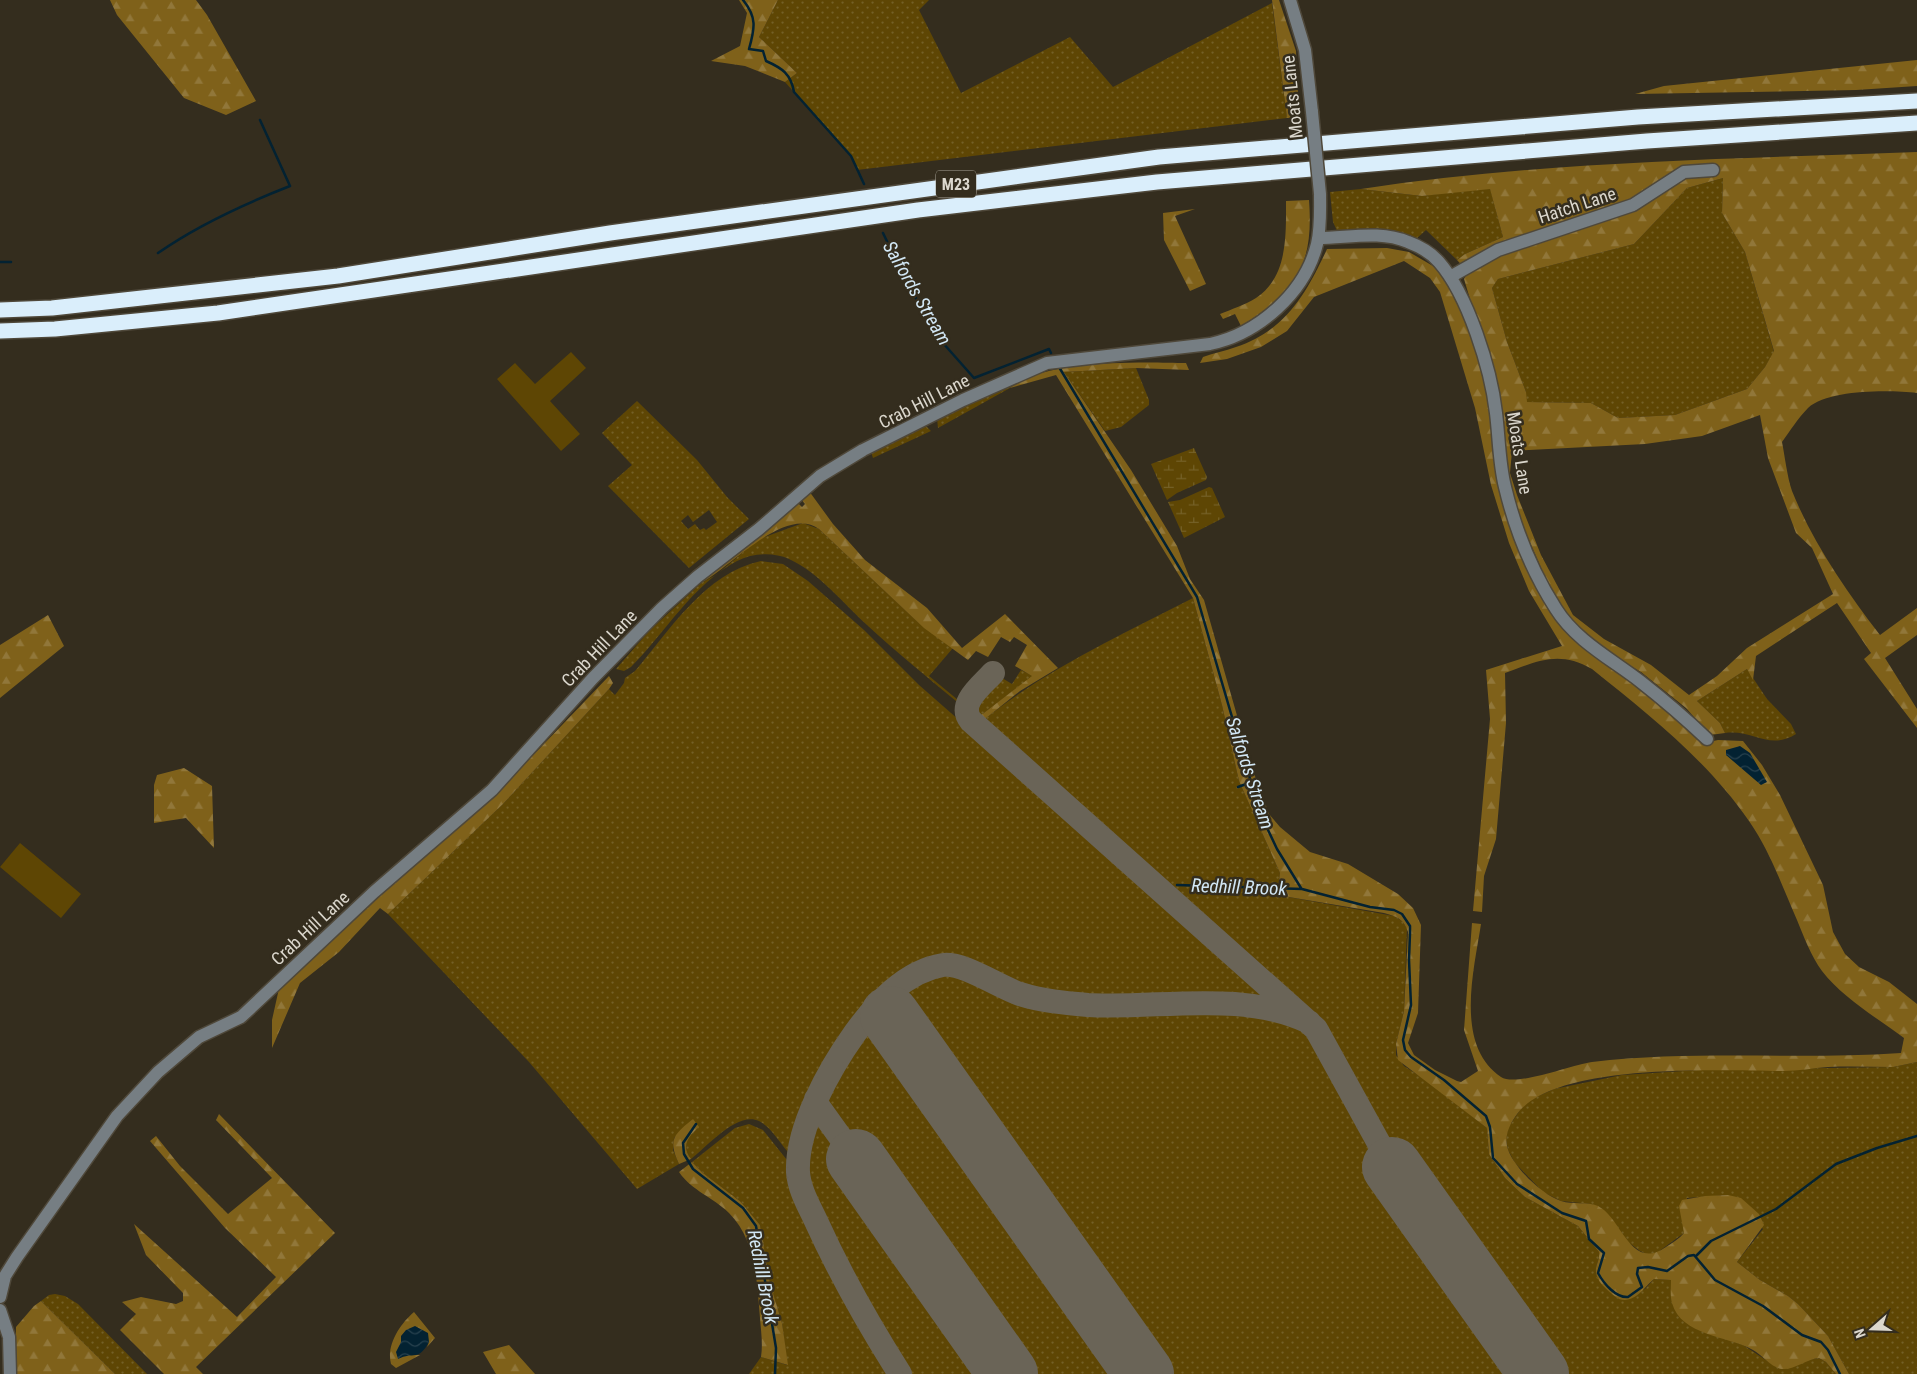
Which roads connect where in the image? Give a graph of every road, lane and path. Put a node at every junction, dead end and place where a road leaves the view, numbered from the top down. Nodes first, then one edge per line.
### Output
1 (1290, 0) edge
2 (1917, 101) edge
3 (1917, 123) edge
4 (1713, 170) dead end
5 (1320, 222) joint
6 (1318, 238) junction
7 (1450, 277) junction
8 (0, 310) edge
9 (0, 331) edge
10 (1707, 739) dead end
11 (3, 1277) edge
12 (0, 1297) edge
13 (0, 1310) edge
14 (4, 1339) edge
15 (10, 1374) edge

1 - 5 street, Moats Lane, bridge
2 - 8 highway, M23
3 - 9 highway, M23
4 - 7 street, Hatch Lane
5 - 6 street, Crab Hill Lane
6 - 7 street, Moats Lane
6 - 11 street, Crab Hill Lane
7 - 10 street, Moats Lane
11 - 12 street, Crab Hill Lane
13 - 14 street
14 - 15 street

